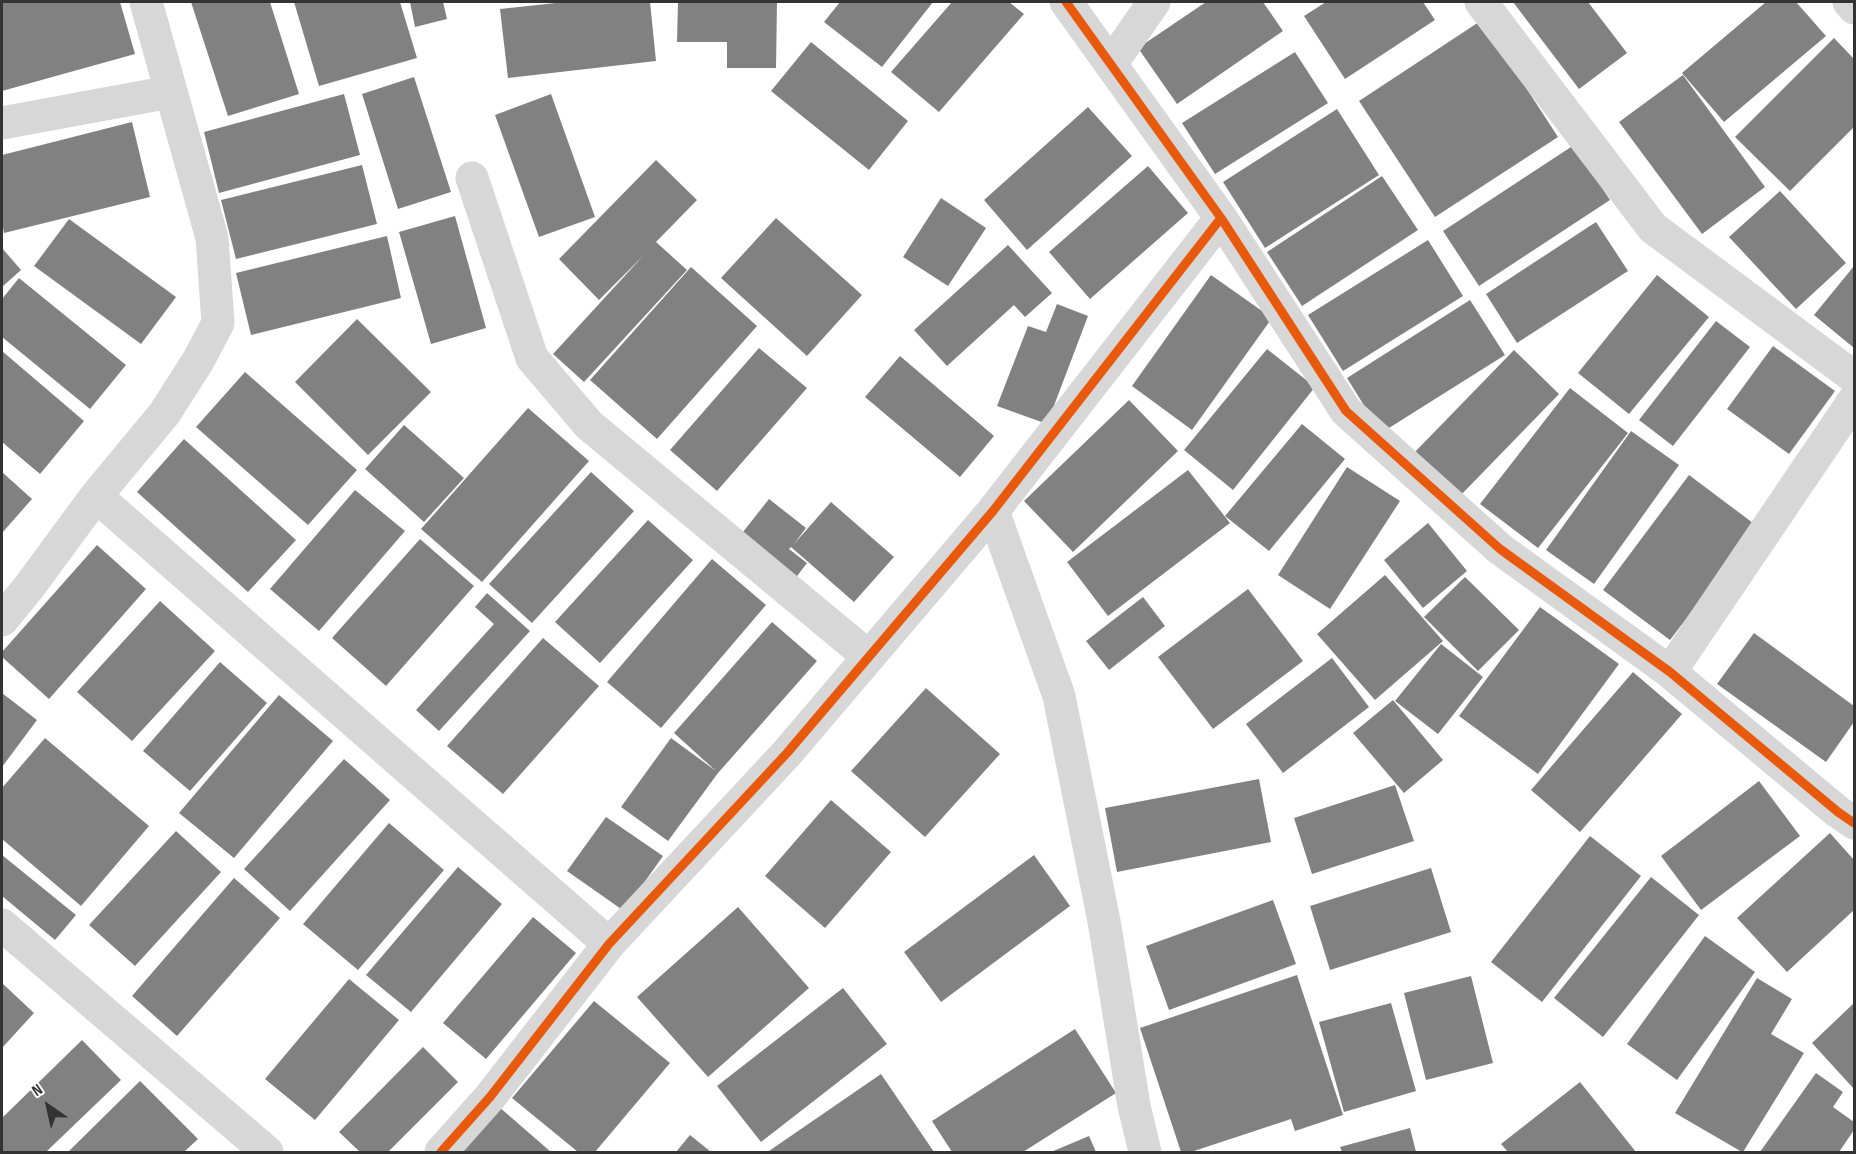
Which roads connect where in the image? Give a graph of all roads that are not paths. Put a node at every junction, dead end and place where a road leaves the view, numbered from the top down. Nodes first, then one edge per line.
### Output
1 (146, 2) edge
2 (1066, 2) edge
3 (1154, 2) edge
4 (1481, 2) edge
5 (1849, 2) edge
6 (1854, 8) edge
7 (1111, 64) junction
8 (170, 92) junction
9 (2, 123) edge
10 (472, 178) dead end
11 (1221, 218) junction
12 (1854, 377) edge
13 (1854, 400) edge
14 (96, 496) junction
15 (993, 511) junction
16 (2, 620) edge
17 (868, 657) junction
18 (1670, 672) junction
19 (1854, 823) edge
20 (2, 925) edge
21 (609, 944) junction
22 (267, 1152) edge
23 (441, 1152) edge
24 (1145, 1152) edge

1 - 8 street
2 - 7 street
3 - 7 street
4 - 12 street
5 - 6 street
7 - 11 street
8 - 9 street
8 - 14 street
10 - 17 street
11 - 15 street
11 - 18 street
13 - 18 street
14 - 16 street
14 - 21 street
15 - 17 street
15 - 24 street
17 - 21 street
18 - 19 street
20 - 22 street
21 - 23 street

